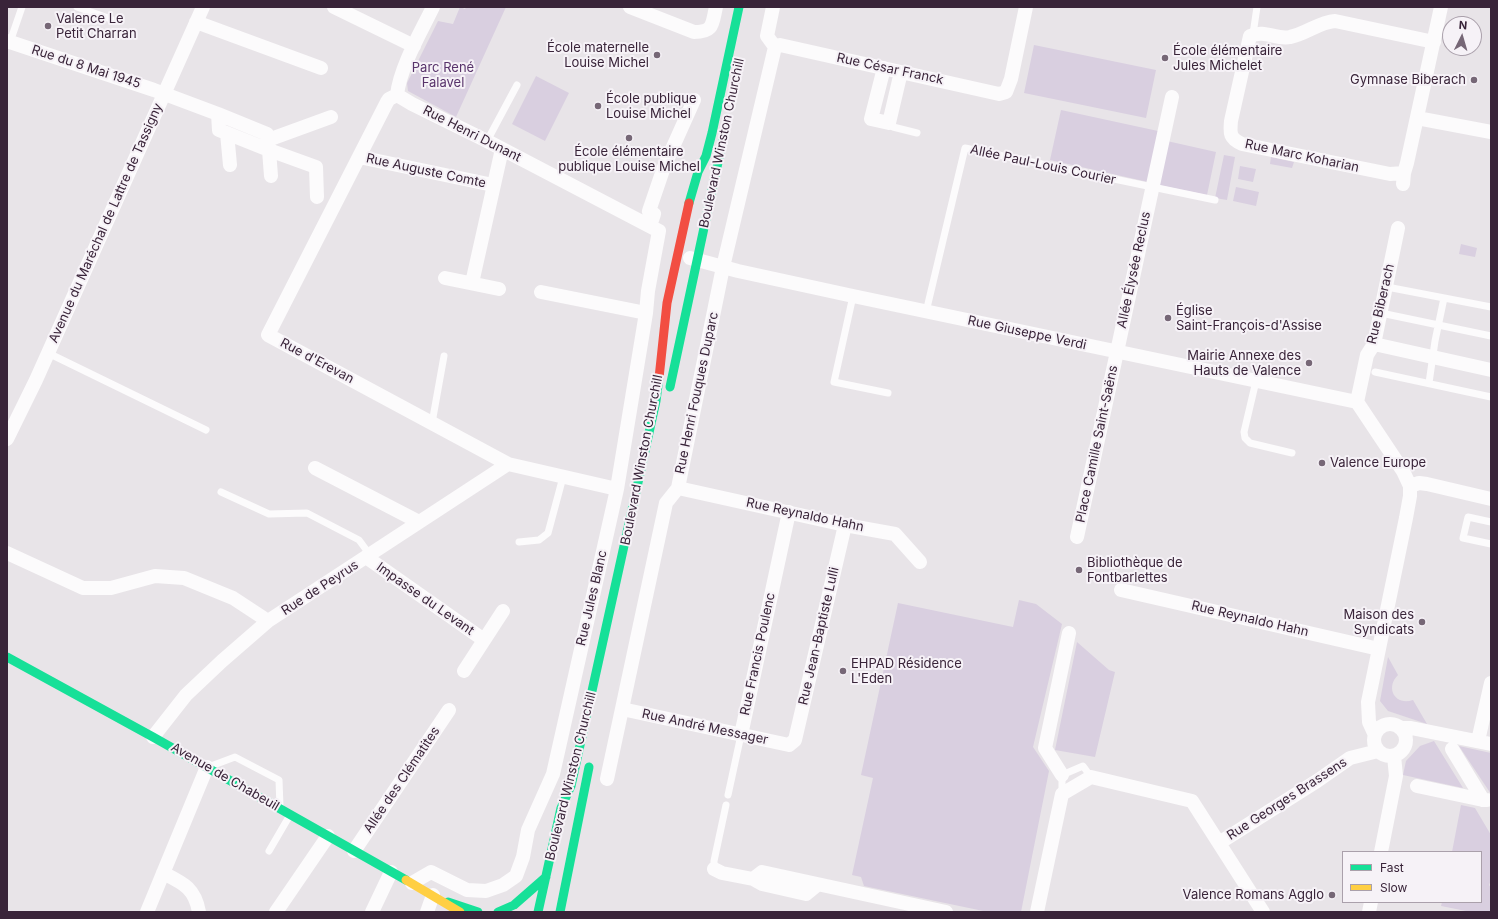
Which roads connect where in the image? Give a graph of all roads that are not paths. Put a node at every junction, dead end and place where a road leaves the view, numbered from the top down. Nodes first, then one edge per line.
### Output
1 (22, 7) edge
2 (77, 7) edge
3 (203, 7) edge
4 (334, 7) edge
5 (433, 7) edge
6 (630, 7) edge
7 (716, 7) edge
8 (739, 7) edge
9 (773, 7) edge
10 (1026, 7) edge
11 (1257, 7) edge
12 (1441, 7) edge
13 (111, 19) dead end
14 (196, 22) junction
15 (1253, 34) junction
16 (9, 41) edge
17 (1434, 42) junction
18 (410, 44) junction
19 (775, 47) junction
20 (321, 68) dead end
21 (884, 68) junction
22 (901, 72) junction
23 (517, 85) dead end
24 (165, 94) junction
25 (397, 95) junction
26 (1172, 96) dead end
27 (694, 100) dead end
28 (218, 114) junction
29 (331, 117) dead end
30 (1417, 118) junction
31 (889, 123) junction
32 (726, 128) dead end
33 (1491, 132) edge
34 (917, 133) dead end
35 (227, 134) junction
36 (487, 141) junction
37 (268, 145) junction
38 (502, 149) junction
39 (359, 156) junction
40 (230, 165) dead end
41 (271, 176) dead end
42 (493, 185) junction
43 (1152, 188) junction
44 (317, 197) dead end
45 (1215, 200) dead end
46 (632, 216) joint
47 (650, 226) junction
48 (1398, 228) dead end
49 (677, 254) junction
50 (698, 260) junction
51 (723, 267) junction
52 (445, 278) dead end
53 (472, 283) junction
54 (1387, 286) junction
55 (499, 289) dead end
56 (541, 292) dead end
57 (852, 296) junction
58 (1444, 298) junction
59 (1491, 307) edge
60 (926, 312) junction
61 (1381, 313) junction
62 (646, 314) junction
63 (1438, 325) junction
64 (1491, 336) edge
65 (1374, 344) junction
66 (1116, 352) junction
67 (48, 353) junction
68 (444, 356) dead end
69 (1433, 356) junction
70 (1491, 370) edge
71 (1375, 372) dead end
72 (1256, 381) junction
73 (1429, 383) junction
74 (888, 393) dead end
75 (668, 397) dead end
76 (1491, 397) edge
77 (1357, 402) junction
78 (432, 423) junction
79 (206, 430) dead end
80 (7, 439) edge
81 (1292, 453) dead end
82 (508, 464) junction
83 (315, 468) dead end
84 (563, 477) junction
85 (1410, 486) junction
86 (678, 488) junction
87 (617, 489) junction
88 (221, 492) dead end
89 (1491, 499) edge
90 (789, 512) junction
91 (419, 522) junction
92 (1491, 522) edge
93 (845, 525) junction
94 (1077, 537) dead end
95 (519, 542) dead end
96 (1491, 544) edge
97 (7, 553) edge
98 (368, 556) junction
99 (920, 562) dead end
100 (1121, 590) dead end
101 (503, 611) dead end
102 (268, 621) junction
103 (1069, 633) dead end
104 (484, 640) junction
105 (1380, 648) junction
106 (7, 657) edge
107 (464, 671) dead end
108 (1491, 682) edge
109 (1368, 702) junction
110 (449, 710) dead end
111 (622, 710) junction
112 (1394, 726) junction
113 (1429, 732) junction
114 (741, 736) junction
115 (1375, 736) junction
116 (153, 737) junction
117 (1406, 743) junction
118 (1484, 743) edge
119 (788, 744) joint
120 (1452, 749) dead end
121 (1378, 751) junction
122 (1394, 756) junction
123 (591, 758) dead end
124 (207, 767) junction
125 (1062, 775) junction
126 (1091, 777) junction
127 (607, 779) dead end
128 (1417, 786) dead end
129 (1062, 794) junction
130 (728, 795) dead end
131 (1487, 800) edge
132 (726, 806) dead end
133 (280, 809) junction
134 (290, 814) junction
135 (328, 836) junction
136 (1219, 843) junction
137 (269, 851) dead end
138 (354, 851) junction
139 (1381, 851) edge
140 (571, 860) junction
141 (714, 870) joint
142 (391, 872) junction
143 (163, 873) junction
144 (546, 877) junction
145 (412, 883) junction
146 (437, 898) junction
147 (570, 905) dead end
148 (147, 912) edge
149 (199, 912) edge
150 (276, 912) edge
151 (372, 912) edge
152 (427, 912) edge
153 (460, 912) edge
154 (478, 912) edge
155 (498, 912) edge
156 (538, 912) edge
157 (560, 912) edge
158 (946, 912) edge
159 (1038, 912) edge
160 (1263, 912) edge

1 - 16 lane
2 - 13 lane
3 - 14 street, Avenue du Maréchal de Lattre de Tassigny
4 - 18 street
5 - 18 street
6 - 7 street
8 - 49 main road, Boulevard Winston Churchill
9 - 19 street
10 - 22 street, Rue César Franck
11 - 15 lane
12 - 17 street
14 - 20 street
14 - 24 street, Avenue du Maréchal de Lattre de Tassigny
15 - 17 street
15 - 30 street, Rue Marc Koharian
16 - 24 street, Rue du 8 Mai 1945
17 - 30 street
18 - 25 street
19 - 21 street, Rue César Franck
19 - 51 street, Rue Henri Fouques Duparc
21 - 22 street, Rue César Franck
21 - 31 street
22 - 31 street
23 - 36 lane
24 - 28 street, Rue du 8 Mai 1945
24 - 67 street, Avenue du Maréchal de Lattre de Tassigny
25 - 36 street, Rue Henri Dunant
25 - 39 street, Rue d'Erevan
26 - 43 street, Allée Élysée Reclus
27 - 47 street
28 - 35 street
28 - 37 street, Rue du 8 Mai 1945
29 - 37 street
30 - 33 street
31 - 34 lane
32 - 50 main road, Boulevard Winston Churchill
35 - 37 street
35 - 40 street
36 - 38 street, Rue Henri Dunant
37 - 41 street
37 - 44 street
38 - 42 street
38 - 46 street, Rue Henri Dunant
39 - 42 street, Rue Auguste Comte
39 - 78 street, Rue d'Erevan
42 - 53 street
43 - 45 lane, Allée Paul-Louis Courier
43 - 60 lane, Allée Paul-Louis Courier
43 - 66 street, Allée Élysée Reclus
46 - 47 street, Rue Jules Blanc
47 - 62 street, Rue Jules Blanc
48 - 54 street, Rue Biberach
49 - 50 street, Rue Giuseppe Verdi
49 - 144 main road, Boulevard Winston Churchill
50 - 51 street, Rue Giuseppe Verdi
50 - 75 main road, Boulevard Winston Churchill
51 - 57 street, Rue Giuseppe Verdi
51 - 86 street, Rue Henri Fouques Duparc
52 - 53 street
53 - 55 street
54 - 58 lane
54 - 61 street, Rue Biberach
56 - 62 street
57 - 60 street, Rue Giuseppe Verdi
57 - 74 lane
58 - 59 lane
58 - 63 lane
60 - 66 street, Rue Giuseppe Verdi
61 - 63 lane
61 - 65 street, Rue Biberach
62 - 87 street, Rue Jules Blanc
63 - 64 lane
63 - 69 lane
65 - 69 street
65 - 77 street, Rue Biberach
66 - 72 street, Rue Giuseppe Verdi
66 - 94 street, Place Camille Saint-Saëns
67 - 79 lane
67 - 80 street, Avenue du Maréchal de Lattre de Tassigny
68 - 78 lane
69 - 70 street
69 - 73 lane
71 - 73 lane
72 - 77 street, Rue Giuseppe Verdi
72 - 81 lane
73 - 76 lane
77 - 85 street
78 - 82 street, Rue d'Erevan
82 - 84 street, Rue d'Erevan
82 - 91 street, Rue de Peyrus
83 - 91 street
84 - 87 street, Rue d'Erevan
84 - 95 lane
85 - 89 street
85 - 105 street
86 - 90 street, Rue Reynaldo Hahn
86 - 111 street, Rue Henri Fouques Duparc
87 - 145 street, Rue Jules Blanc
88 - 98 lane
90 - 93 street, Rue Reynaldo Hahn
90 - 114 street, Rue Francis Poulenc
91 - 98 street, Rue de Peyrus
92 - 96 lane
93 - 99 street, Rue Reynaldo Hahn
93 - 119 street, Rue Jean-Baptiste Lulli
97 - 102 street
98 - 102 street, Rue de Peyrus
98 - 104 street, Impasse du Levant
100 - 105 street, Rue Reynaldo Hahn
101 - 104 street, Impasse du Levant
102 - 116 street, Rue de Peyrus
103 - 125 street
104 - 107 street, Impasse du Levant
105 - 109 street
106 - 116 main road, Avenue de Chabeuil
108 - 118 street
109 - 112 street
109 - 115 street
110 - 138 street, Allée des Clématites
111 - 114 street, Rue André Messager
111 - 127 street, Rue Henri Fouques Duparc
112 - 113 street
112 - 115 street
112 - 117 street
113 - 117 street
113 - 118 street
114 - 119 street, Rue André Messager
114 - 130 lane, Rue Francis Poulenc
115 - 121 street
116 - 124 main road, Avenue de Chabeuil
117 - 122 street
120 - 131 street
121 - 122 street
121 - 136 street, Rue Georges Brassens
122 - 139 street
123 - 140 main road, Boulevard Winston Churchill
124 - 133 main road, Avenue de Chabeuil
124 - 133 lane
124 - 143 street
125 - 126 lane
125 - 129 lane
126 - 129 street
126 - 136 street
128 - 131 street
129 - 159 street
132 - 141 lane
133 - 134 main road, Avenue de Chabeuil
134 - 135 main road, Avenue de Chabeuil
134 - 137 lane
135 - 138 main road, Avenue de Chabeuil
135 - 150 street
136 - 160 street
138 - 142 main road, Avenue de Chabeuil
140 - 147 main road
140 - 157 main road, Boulevard Winston Churchill
141 - 158 street
142 - 145 main road, Avenue de Chabeuil
142 - 151 street
143 - 148 street
143 - 149 street
144 - 155 main road
144 - 156 main road, Boulevard Winston Churchill
145 - 146 main road, Avenue de Chabeuil
146 - 152 street
146 - 153 main road, Avenue de Chabeuil
146 - 154 main road, Avenue de Chabeuil

